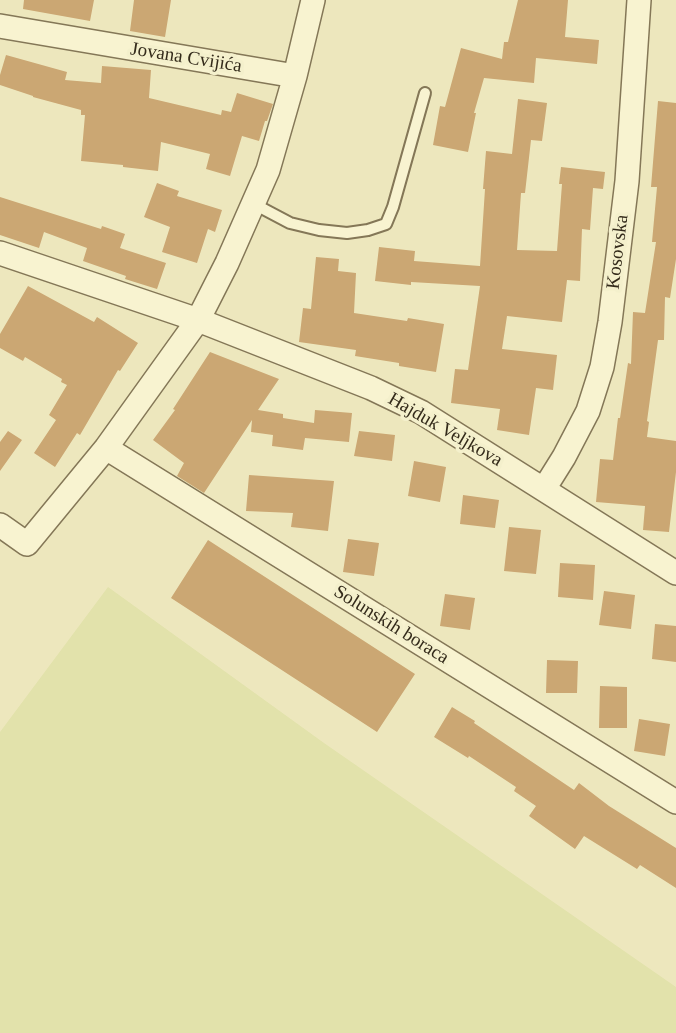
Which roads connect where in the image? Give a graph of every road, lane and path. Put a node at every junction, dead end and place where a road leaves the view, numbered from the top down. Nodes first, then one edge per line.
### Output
1 (313, 0) edge
2 (639, 0) edge
3 (0, 26) edge
4 (295, 76) junction
5 (425, 93) dead end
6 (254, 204) junction
7 (0, 253) edge
8 (198, 320) junction
9 (106, 448) junction
10 (544, 489) junction
11 (0, 525) edge
12 (676, 573) edge
13 (676, 803) edge

1 - 4 street
2 - 10 street, Kosovska
3 - 4 street, Jovana Cvijića
4 - 6 street
5 - 6 lane
6 - 8 street
7 - 8 street, Hajduk Veljkova
8 - 9 street
8 - 10 street, Hajduk Veljkova
9 - 11 street
9 - 13 street, Solunskih boraca
10 - 12 street, Hajduk Veljkova

